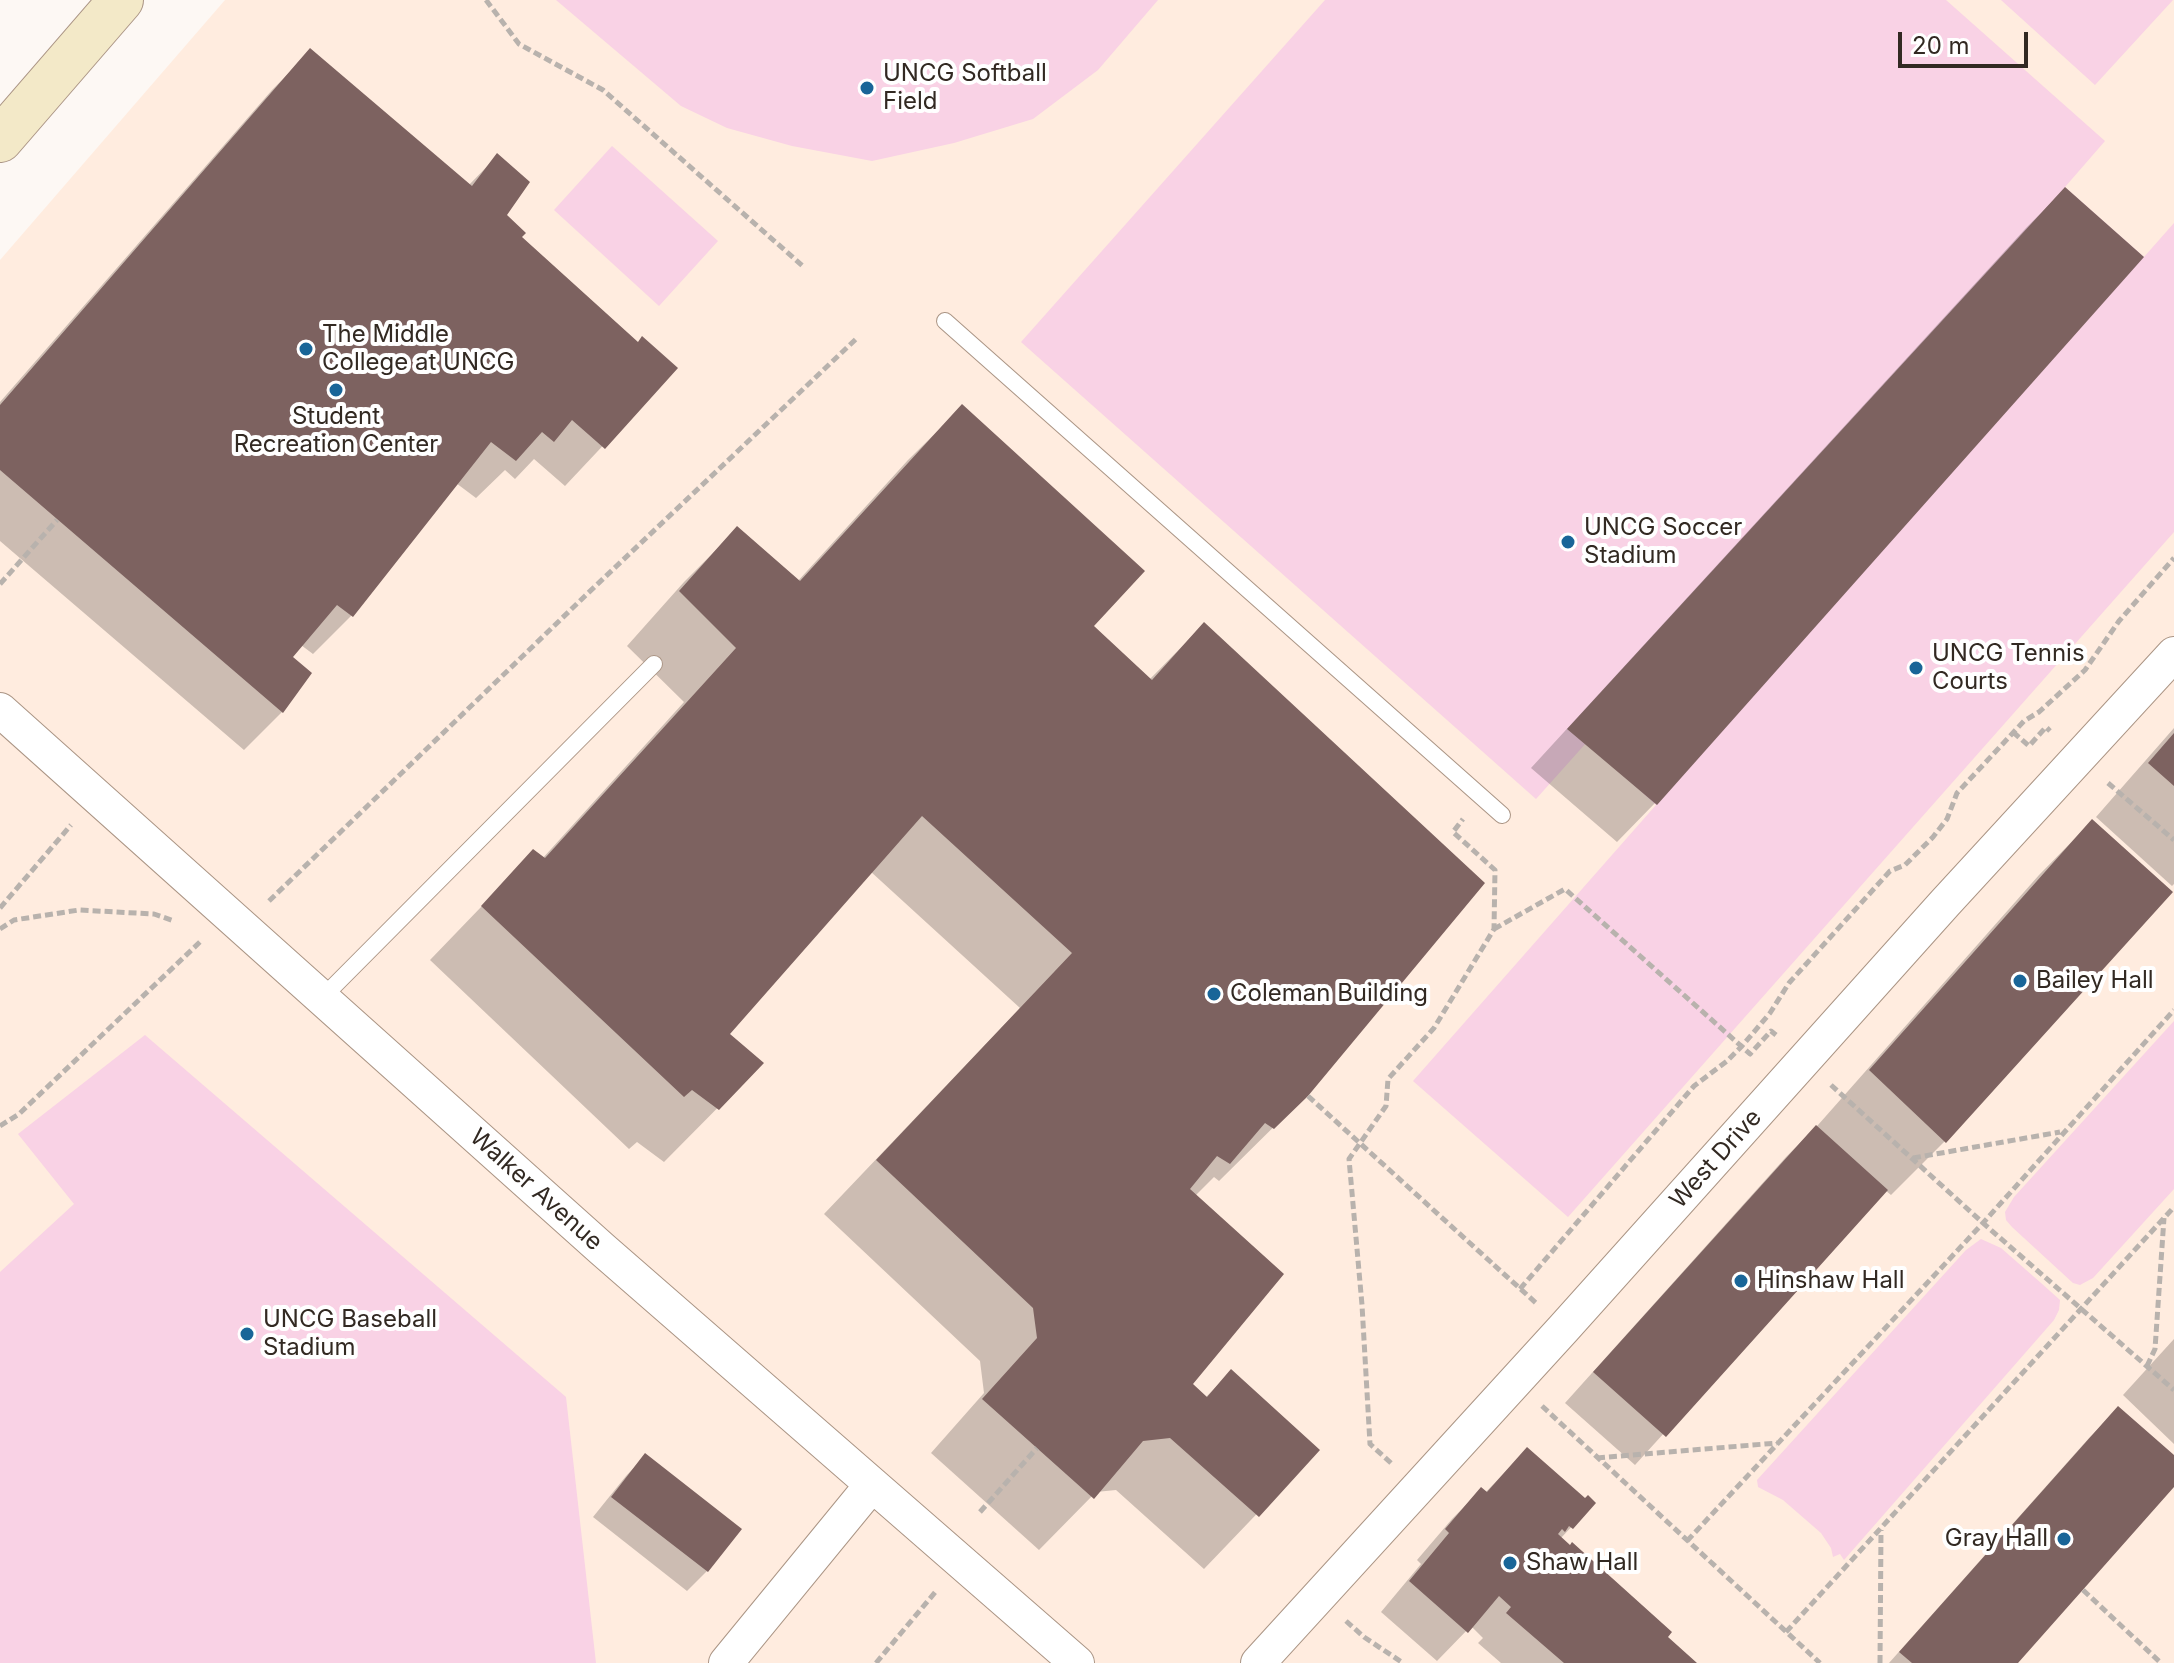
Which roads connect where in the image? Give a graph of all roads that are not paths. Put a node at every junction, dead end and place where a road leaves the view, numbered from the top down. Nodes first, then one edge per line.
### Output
1 (121, 0) edge
2 (0, 140) edge
3 (945, 321) dead end
4 (2174, 654) edge
5 (654, 664) dead end
6 (0, 710) edge
7 (1502, 815) dead end
8 (322, 998) junction
9 (871, 1486) junction
10 (726, 1663) edge
11 (1077, 1663) edge
12 (1258, 1663) edge

1 - 2 main road
3 - 7 lane
4 - 12 street, West Drive
5 - 8 lane
6 - 8 street, Walker Avenue
8 - 9 street, Walker Avenue
9 - 10 street
9 - 11 street, Walker Avenue

